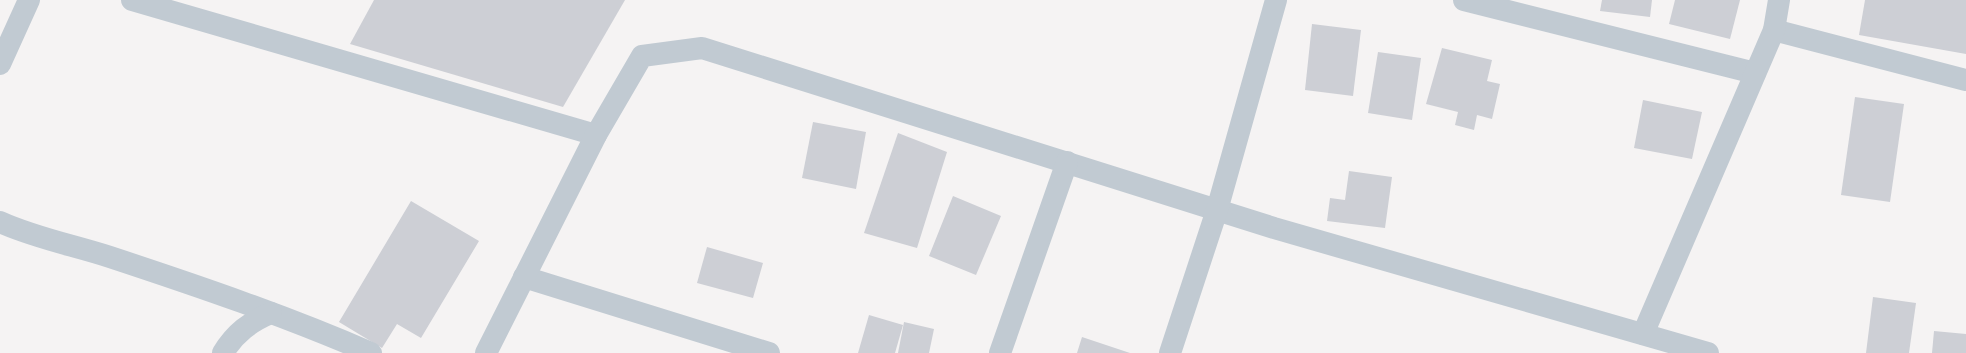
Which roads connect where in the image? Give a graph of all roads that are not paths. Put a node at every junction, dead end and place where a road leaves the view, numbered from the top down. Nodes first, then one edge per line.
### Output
1 (29, 0) edge
2 (132, 0) edge
3 (1276, 0) edge
4 (1464, 0) edge
5 (1779, 0) edge
6 (1774, 30) junction
7 (0, 64) edge
8 (1755, 74) junction
9 (1966, 80) edge
10 (596, 135) junction
11 (1067, 162) junction
12 (1217, 210) junction
13 (0, 222) edge
14 (524, 277) junction
15 (271, 312) junction
16 (1643, 334) junction
17 (223, 353) edge
18 (371, 353) edge
19 (486, 353) edge
20 (769, 353) edge
21 (1000, 353) edge
22 (1170, 353) edge
23 (1708, 353) edge

1 - 7 street
2 - 10 street
3 - 12 street
4 - 8 street
5 - 6 street
6 - 8 street
6 - 9 street
8 - 16 street
10 - 11 street
10 - 14 street
11 - 12 street
11 - 21 street
12 - 16 street
12 - 22 street
13 - 15 street
14 - 19 street
14 - 20 street
15 - 17 street
15 - 18 street
16 - 23 street

